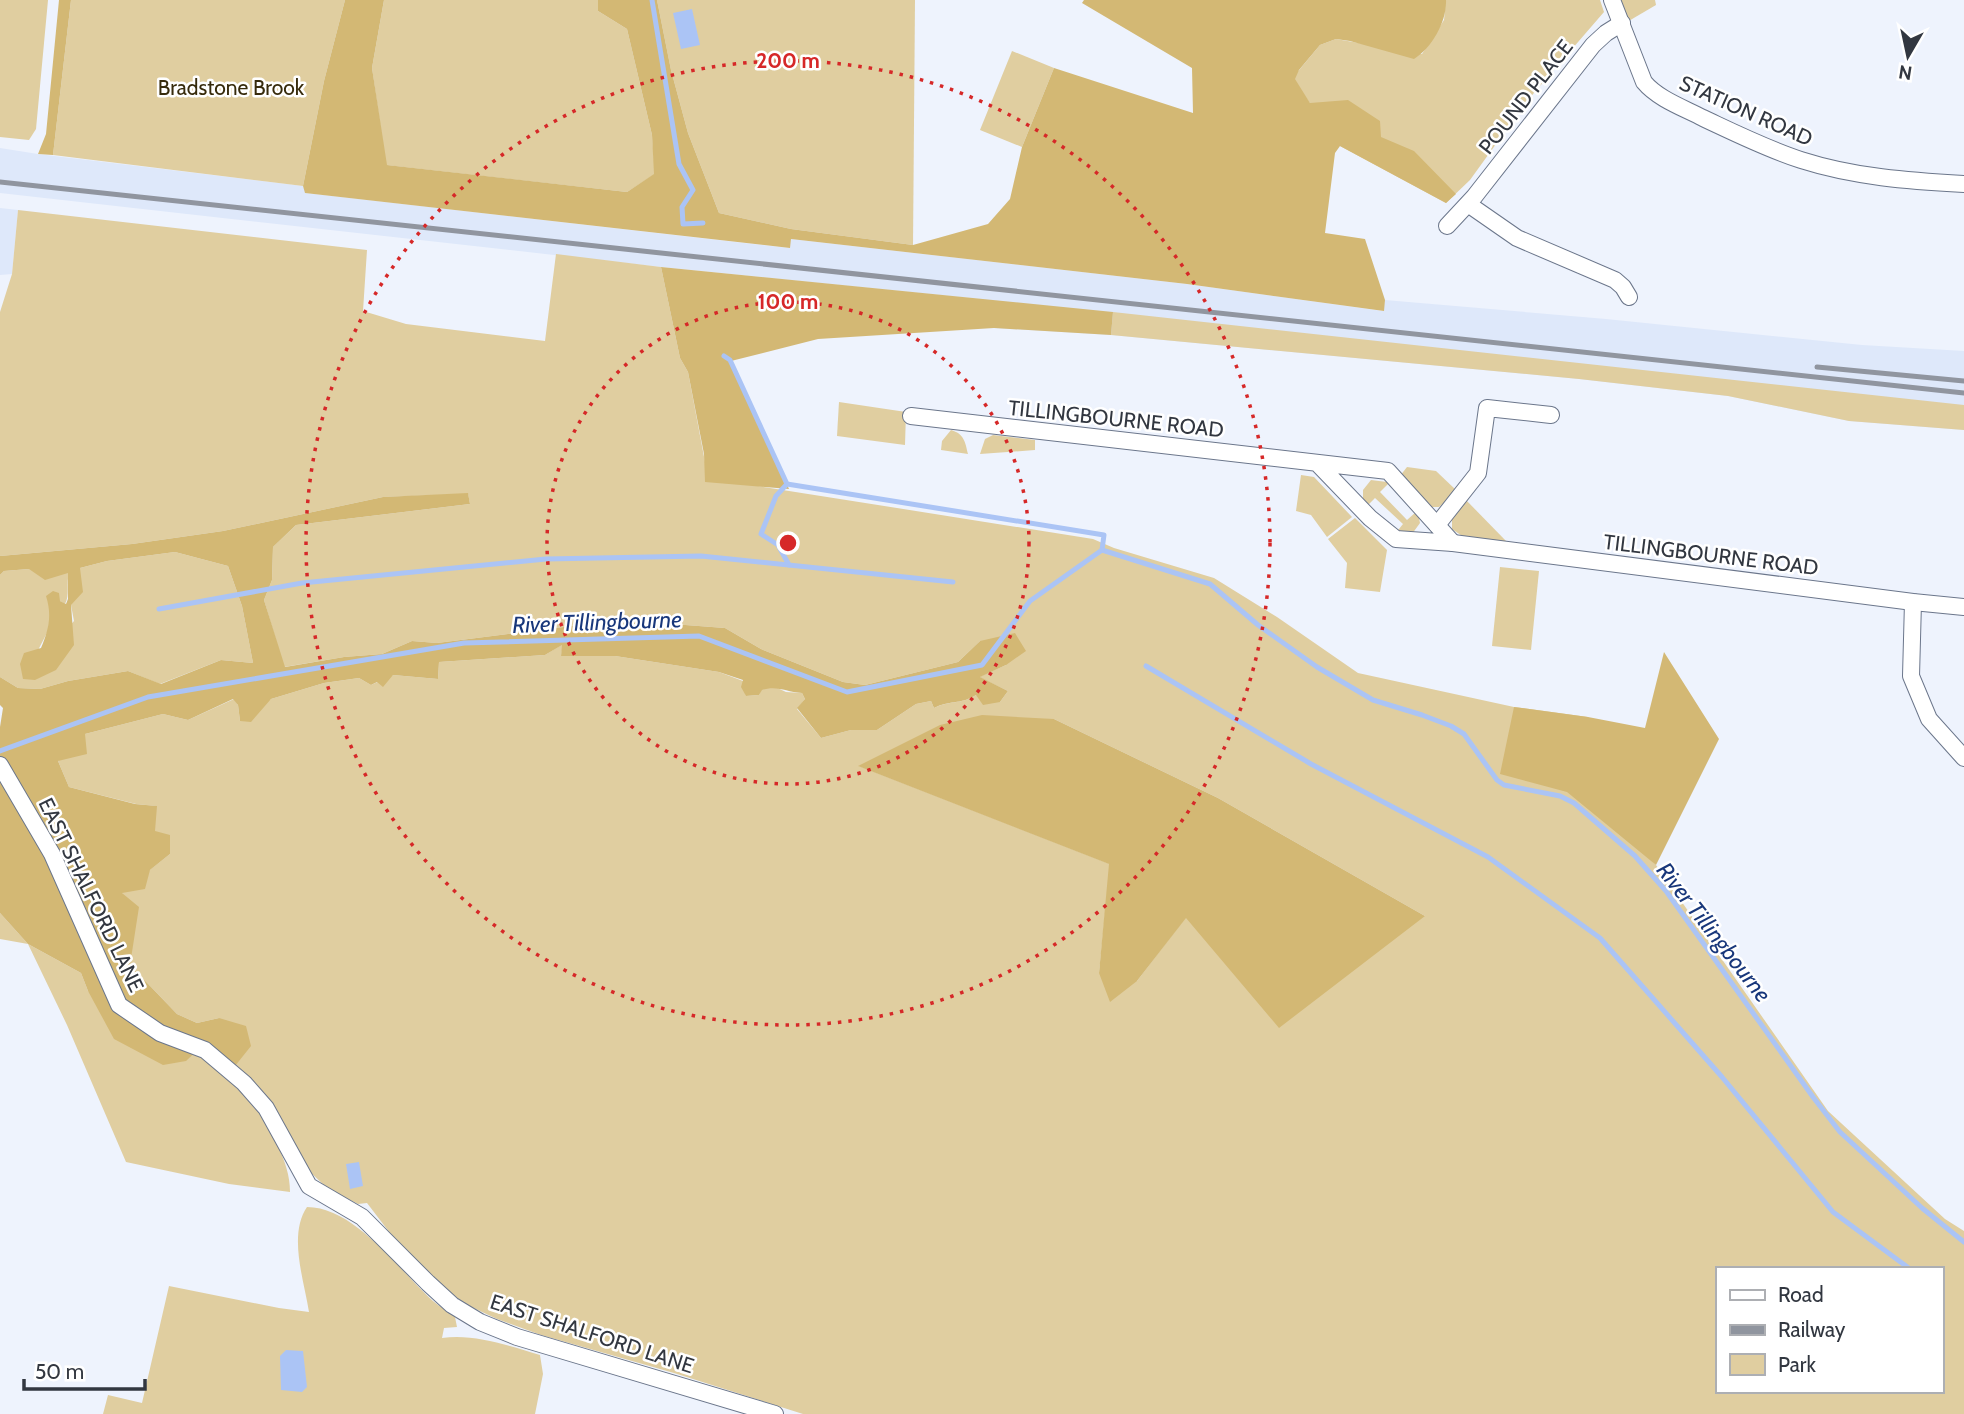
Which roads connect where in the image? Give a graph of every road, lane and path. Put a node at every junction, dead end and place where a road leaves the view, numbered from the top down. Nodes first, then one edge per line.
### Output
1 (1612, 0) edge
2 (1622, 23) junction
3 (1964, 184) edge
4 (1468, 204) junction
5 (1447, 226) dead end
6 (1629, 297) dead end
7 (1551, 415) dead end
8 (911, 416) dead end
9 (1317, 463) junction
10 (1437, 525) junction
11 (1453, 543) junction
12 (1913, 602) junction
13 (1964, 607) edge
14 (1964, 758) edge
15 (0, 766) edge
16 (775, 1414) edge

1 - 2 street, STATION ROAD
2 - 3 street, STATION ROAD
2 - 4 street, POUND PLACE
4 - 5 street, POUND PLACE
4 - 6 street
7 - 10 street
8 - 9 street, TILLINGBOURNE ROAD
9 - 10 street, TILLINGBOURNE ROAD
9 - 11 street, TILLINGBOURNE ROAD
10 - 11 street, TILLINGBOURNE ROAD
11 - 12 street, TILLINGBOURNE ROAD
12 - 13 street, TILLINGBOURNE ROAD
12 - 14 street
15 - 16 street, EAST SHALFORD LANE

